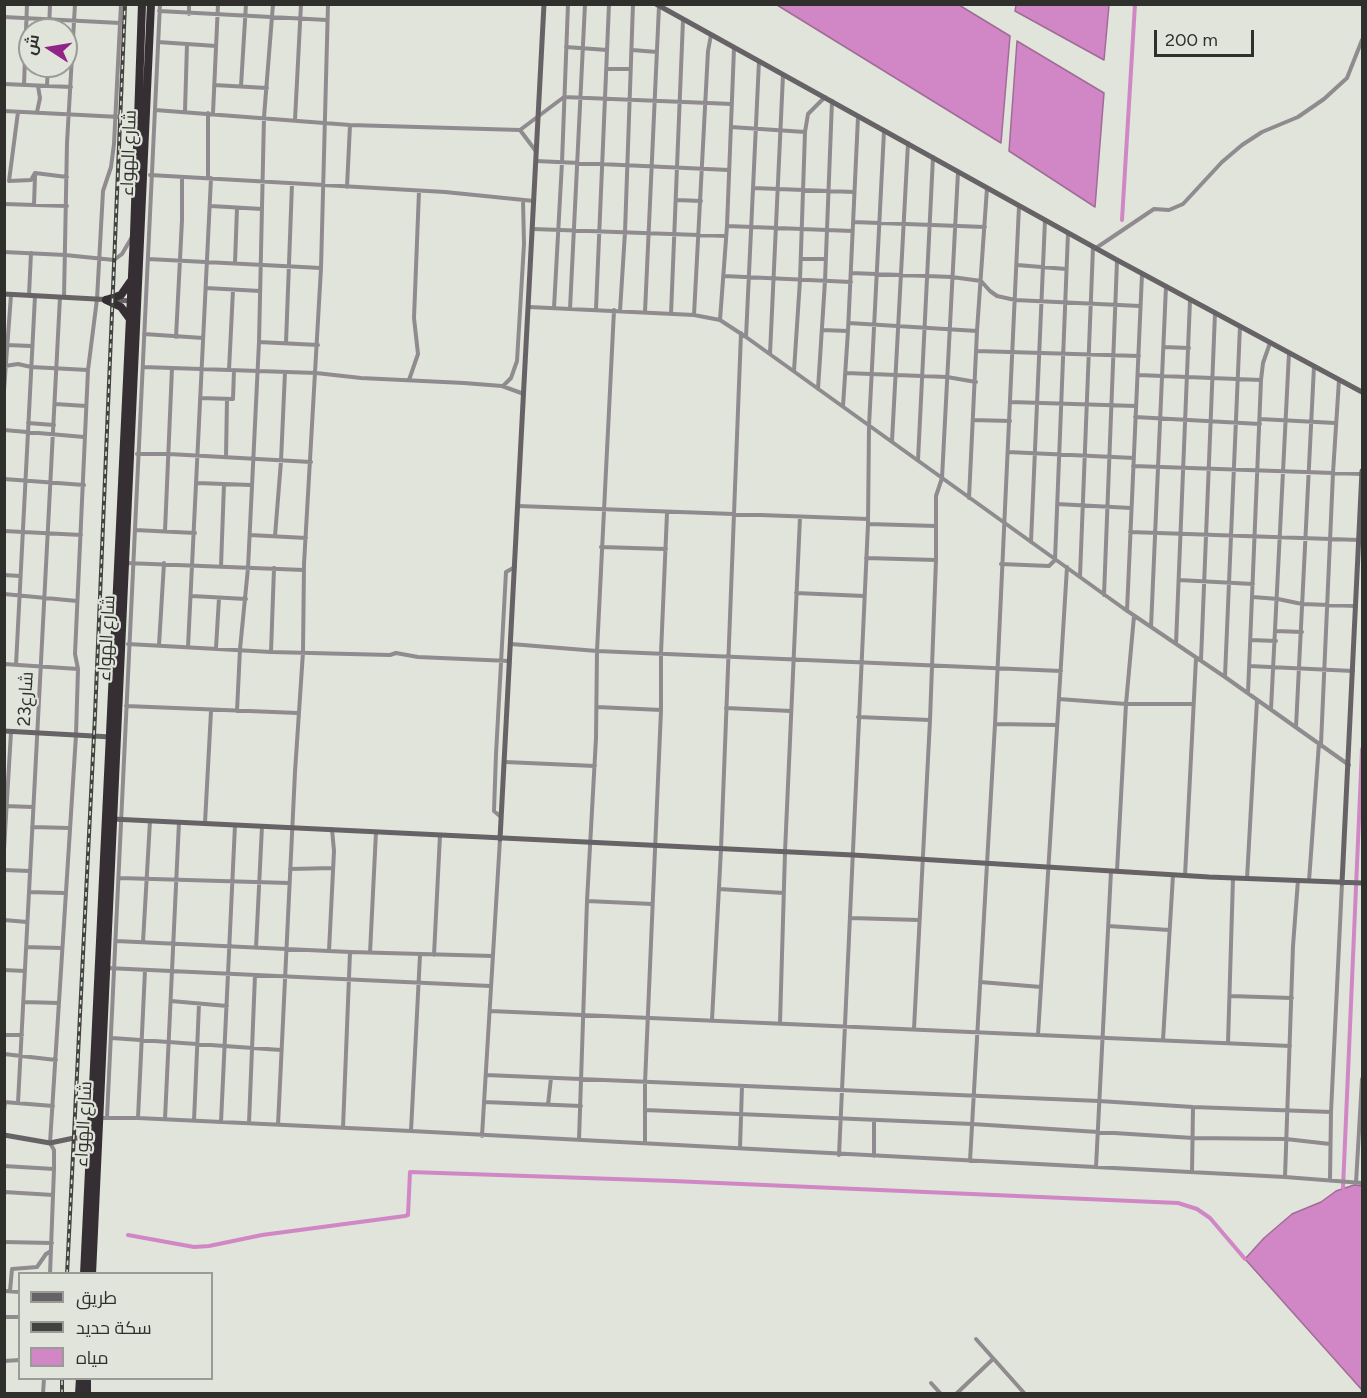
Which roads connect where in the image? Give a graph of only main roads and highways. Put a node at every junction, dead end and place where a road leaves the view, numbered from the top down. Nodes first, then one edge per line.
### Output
1 (142, 4) edge
2 (151, 4) edge
3 (142, 118) junction
4 (130, 281) junction
5 (134, 302) junction
6 (129, 318) junction
7 (114, 820) junction
8 (84, 1272) edge
9 (92, 1272) edge

1 - 3 highway, شارع الهواء
2 - 3 highway, شارع الهواء
3 - 4 highway, شارع الهواء
3 - 5 highway, شارع الهواء
4 - 5 highway, شارع الهواء
4 - 6 highway
5 - 6 highway, شارع الهواء
5 - 7 highway, شارع الهواء
6 - 7 highway, شارع الهواء
7 - 8 highway, شارع الهواء
7 - 9 highway, شارع الهواء

